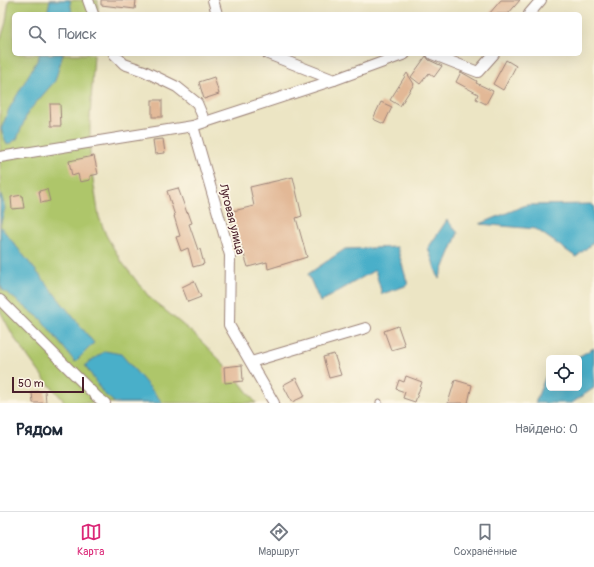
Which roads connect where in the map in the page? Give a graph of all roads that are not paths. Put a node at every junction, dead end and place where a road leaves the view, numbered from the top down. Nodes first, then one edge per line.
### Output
1 (88, 0) edge
2 (213, 0) edge
3 (541, 0) edge
4 (92, 12) edge
5 (216, 12) edge
6 (531, 12) edge
7 (116, 56) edge
8 (273, 56) edge
9 (400, 56) edge
10 (437, 56) edge
11 (492, 56) edge
12 (334, 80) junction
13 (205, 122) junction
14 (193, 126) junction
15 (0, 157) edge
16 (0, 300) edge
17 (366, 328) dead end
18 (251, 362) junction
19 (105, 403) edge
20 (274, 403) edge

1 - 4 street
2 - 5 street
3 - 6 street
7 - 13 street
8 - 12 street
9 - 12 street
10 - 11 street
12 - 13 street
13 - 14 street
14 - 15 street
14 - 18 street, Луговая улица
16 - 19 street
17 - 18 street
18 - 20 street, Луговая улица

